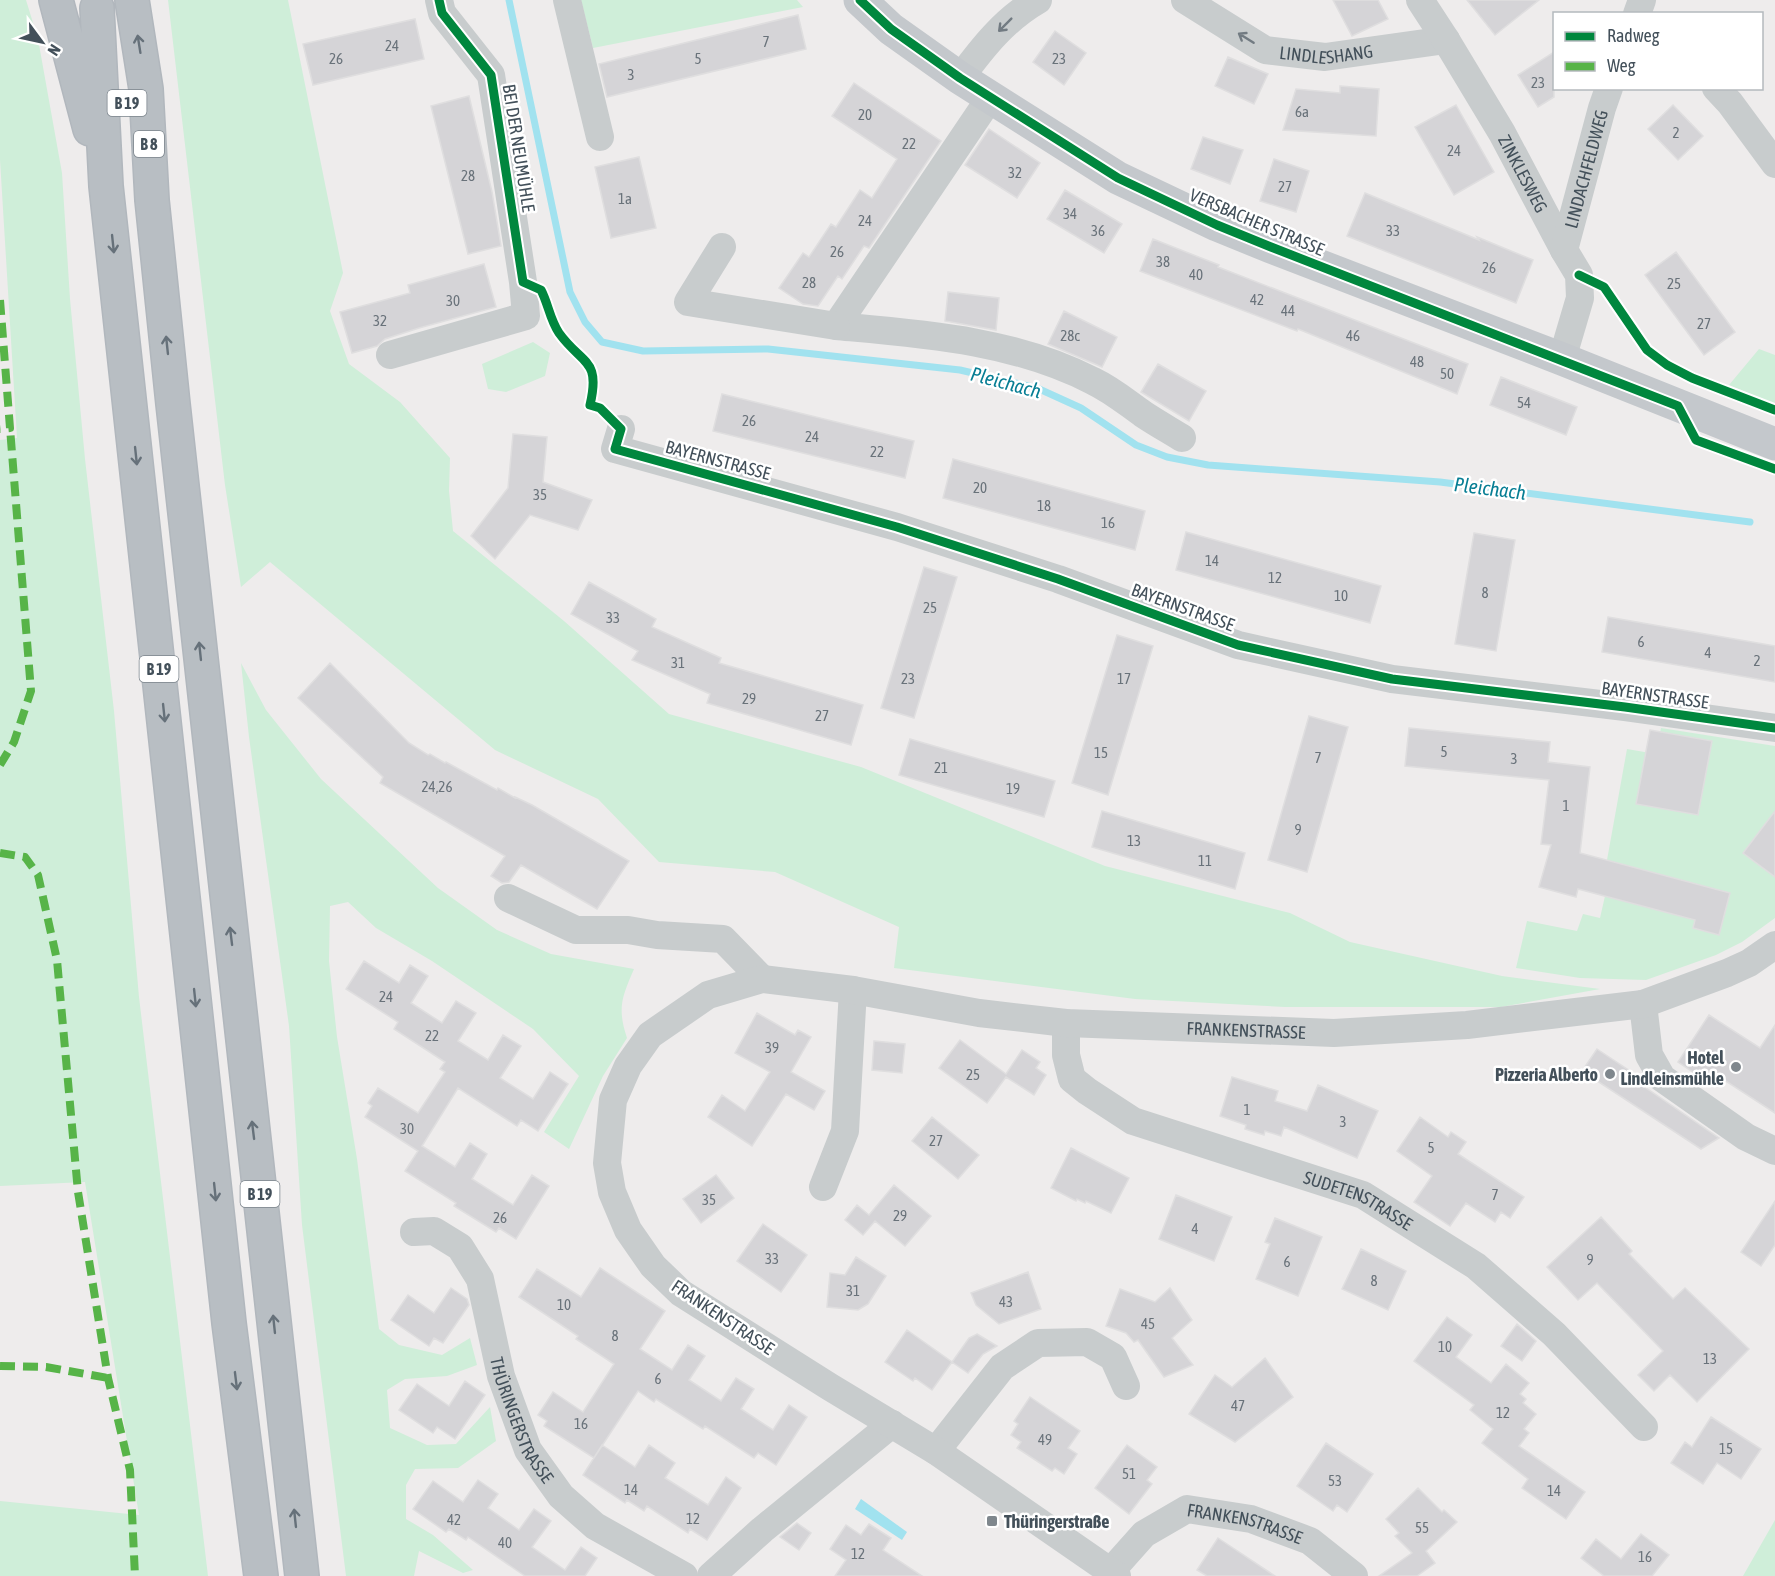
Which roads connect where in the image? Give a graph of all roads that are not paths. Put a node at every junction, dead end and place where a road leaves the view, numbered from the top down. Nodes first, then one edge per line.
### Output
1 (56, 0) edge
2 (132, 0) edge
3 (439, 0) edge
4 (567, 0) edge
5 (1038, 0) edge
6 (1185, 0) edge
7 (1420, 0) edge
8 (96, 4) edge
9 (872, 4) edge
10 (1446, 40) junction
11 (960, 78) junction
12 (1608, 90) edge
13 (1718, 90) edge
14 (990, 98) junction
15 (600, 137) dead end
16 (1775, 164) edge
17 (106, 186) junction
18 (152, 200) junction
19 (722, 247) dead end
20 (1564, 250) junction
21 (836, 326) junction
22 (390, 356) dead end
23 (1562, 359) junction
24 (621, 429) dead end
25 (1182, 438) dead end
26 (1775, 444) edge
27 (1775, 728) edge
28 (508, 898) dead end
29 (1775, 945) edge
30 (762, 979) junction
31 (853, 990) junction
32 (1643, 1004) junction
33 (1066, 1023) junction
34 (1775, 1151) edge
35 (823, 1187) dead end
36 (414, 1232) dead end
37 (1126, 1386) dead end
38 (892, 1424) junction
39 (1644, 1427) dead end
40 (936, 1451) junction
41 (1114, 1574) edge
42 (261, 1576) edge
43 (302, 1576) edge
44 (684, 1576) edge
45 (711, 1576) edge
46 (1354, 1576) edge

1 - 17 highway, B 19
18 -> 2 highway, B 8
3 - 22 street, BEI DER NEUMÜHLE
4 - 15 street
5 -> 11 street
10 -> 6 street, LINDLESHANG
7 - 10 street, ZINKLESWEG
8 - 17 highway, B 19
8 - 18 highway, B 19
9 - 11 main road, VERSBACHER STRASSE
10 - 20 street, ZINKLESWEG
11 - 14 main road, VERSBACHER STRASSE
12 - 20 street, LINDACHFELDWEG
13 - 16 street
14 - 21 street
14 - 23 main road, VERSBACHER STRASSE
17 -> 42 highway, B 19
43 -> 18 highway, B 19
19 - 21 street
20 - 23 street, ZINKLESWEG
21 - 25 street
23 - 26 main road, VERSBACHER STRASSE
24 - 27 street, BAYERNSTRASSE
28 - 30 street
29 - 32 street, FRANKENSTRASSE
30 - 31 street, FRANKENSTRASSE
30 - 38 street, FRANKENSTRASSE
31 - 33 street, FRANKENSTRASSE
31 - 35 street
32 - 33 street, FRANKENSTRASSE
32 - 34 street
33 - 39 street, SUDETENSTRASSE
36 - 44 street, THÜRINGERSTRASSE
37 - 40 street
38 - 40 street, FRANKENSTRASSE
38 - 45 street
40 - 41 street, FRANKENSTRASSE
41 - 46 street, FRANKENSTRASSE

